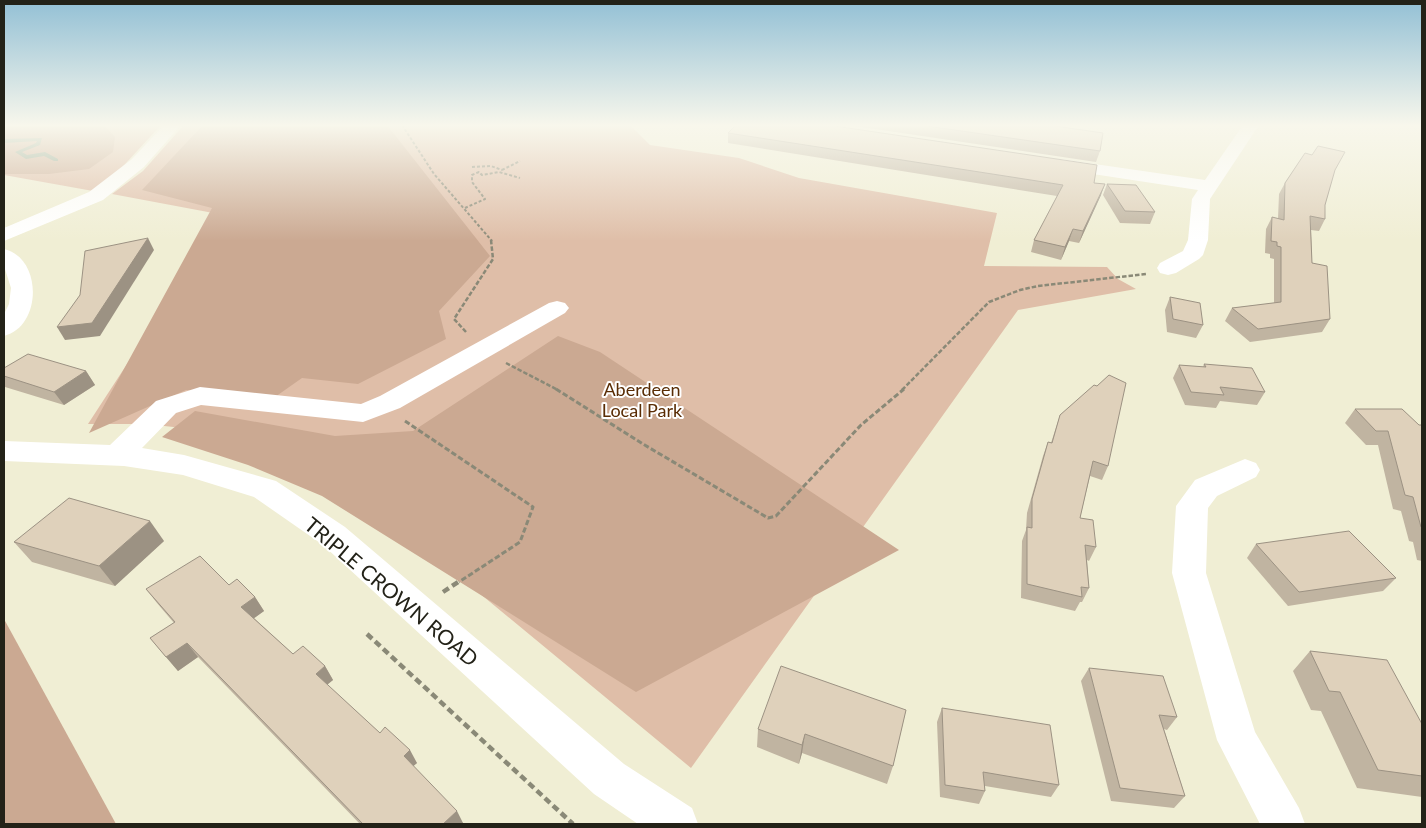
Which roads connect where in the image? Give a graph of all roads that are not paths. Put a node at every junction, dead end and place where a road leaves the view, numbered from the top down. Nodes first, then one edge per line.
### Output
1 (137, 164) edge
2 (1062, 164) edge
3 (1224, 164) edge
4 (1209, 186) junction
5 (4, 235) edge
6 (4, 255) edge
7 (1168, 268) road end
8 (557, 308) dead end
9 (4, 329) edge
10 (4, 451) edge
11 (118, 455) junction
12 (1245, 470) dead end
13 (676, 824) edge
14 (1283, 824) edge

1 - 5 street
2 - 4 street
3 - 4 street
4 - 7 street
6 - 9 street
8 - 11 street
10 - 11 street, TRIPLE CROWN ROAD
11 - 13 street, TRIPLE CROWN ROAD
12 - 14 street

